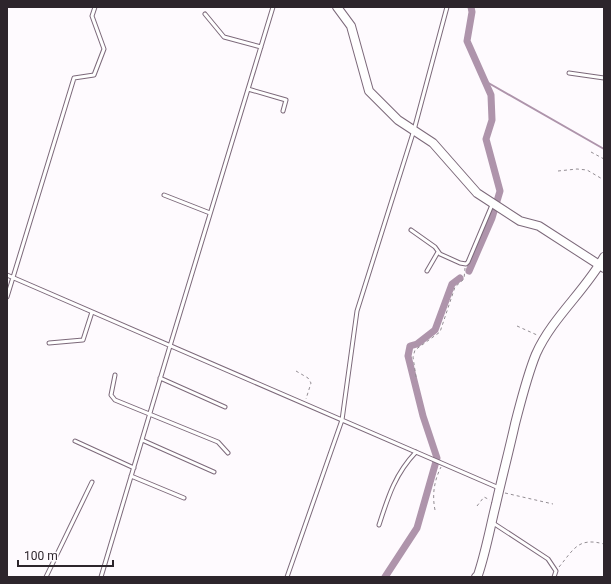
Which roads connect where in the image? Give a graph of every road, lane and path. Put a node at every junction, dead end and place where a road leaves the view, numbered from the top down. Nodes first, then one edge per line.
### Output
1 (95, 7) edge
2 (273, 7) edge
3 (337, 7) edge
4 (447, 7) edge
5 (205, 14) dead end
6 (261, 47) junction
7 (569, 73) dead end
8 (604, 78) edge
9 (248, 89) junction
10 (283, 111) dead end
11 (414, 130) junction
12 (591, 152) dead end
13 (604, 159) edge
14 (558, 171) dead end
15 (604, 180) edge
16 (164, 195) dead end
17 (492, 203) junction
18 (210, 212) junction
19 (411, 230) dead end
20 (438, 252) junction
21 (604, 257) edge
22 (466, 264) junction
23 (602, 267) edge
24 (427, 271) dead end
25 (7, 275) edge
26 (13, 278) junction
27 (7, 297) edge
28 (92, 312) junction
29 (517, 326) dead end
30 (545, 338) junction
31 (49, 343) dead end
32 (170, 346) junction
33 (296, 371) dead end
34 (116, 375) dead end
35 (416, 377) dead end
36 (160, 378) junction
37 (304, 404) junction
38 (225, 407) dead end
39 (150, 413) junction
40 (342, 420) junction
41 (142, 440) junction
42 (75, 441) dead end
43 (416, 452) junction
44 (228, 453) dead end
45 (443, 463) junction
46 (134, 468) junction
47 (214, 472) dead end
48 (131, 476) junction
49 (92, 482) dead end
50 (499, 490) junction
51 (184, 498) dead end
52 (496, 503) junction
53 (553, 504) dead end
54 (477, 506) dead end
55 (435, 510) dead end
56 (492, 522) junction
57 (379, 525) dead end
58 (604, 544) edge
59 (556, 571) junction
60 (46, 577) edge
61 (102, 577) edge
62 (287, 577) edge
63 (476, 577) edge
64 (554, 577) edge

1 - 26 lane
2 - 6 lane
3 - 11 street
4 - 11 lane
5 - 6 lane
6 - 9 lane
7 - 8 lane
9 - 10 lane
9 - 18 lane
11 - 17 street
11 - 40 lane
12 - 13 path
14 - 15 path
16 - 18 lane
17 - 22 lane
17 - 23 street
18 - 32 lane
19 - 20 lane
20 - 22 lane
20 - 24 lane
21 - 23 street
22 - 35 path
23 - 30 street
25 - 26 lane
26 - 27 lane
26 - 28 lane
28 - 31 lane
28 - 32 lane
29 - 30 path
30 - 50 street
32 - 36 lane
32 - 37 lane
33 - 37 path
34 - 39 lane
36 - 38 lane
36 - 39 lane
37 - 40 lane
39 - 41 lane
39 - 44 lane
40 - 43 lane
40 - 62 lane
41 - 46 lane
41 - 47 lane
42 - 46 lane
43 - 45 lane
43 - 57 lane
45 - 50 lane
45 - 55 path
46 - 48 lane
48 - 51 lane
48 - 61 lane
49 - 60 lane
50 - 52 street
50 - 53 path
52 - 54 path
52 - 56 street
56 - 59 lane
56 - 63 street
58 - 59 path
59 - 64 lane

